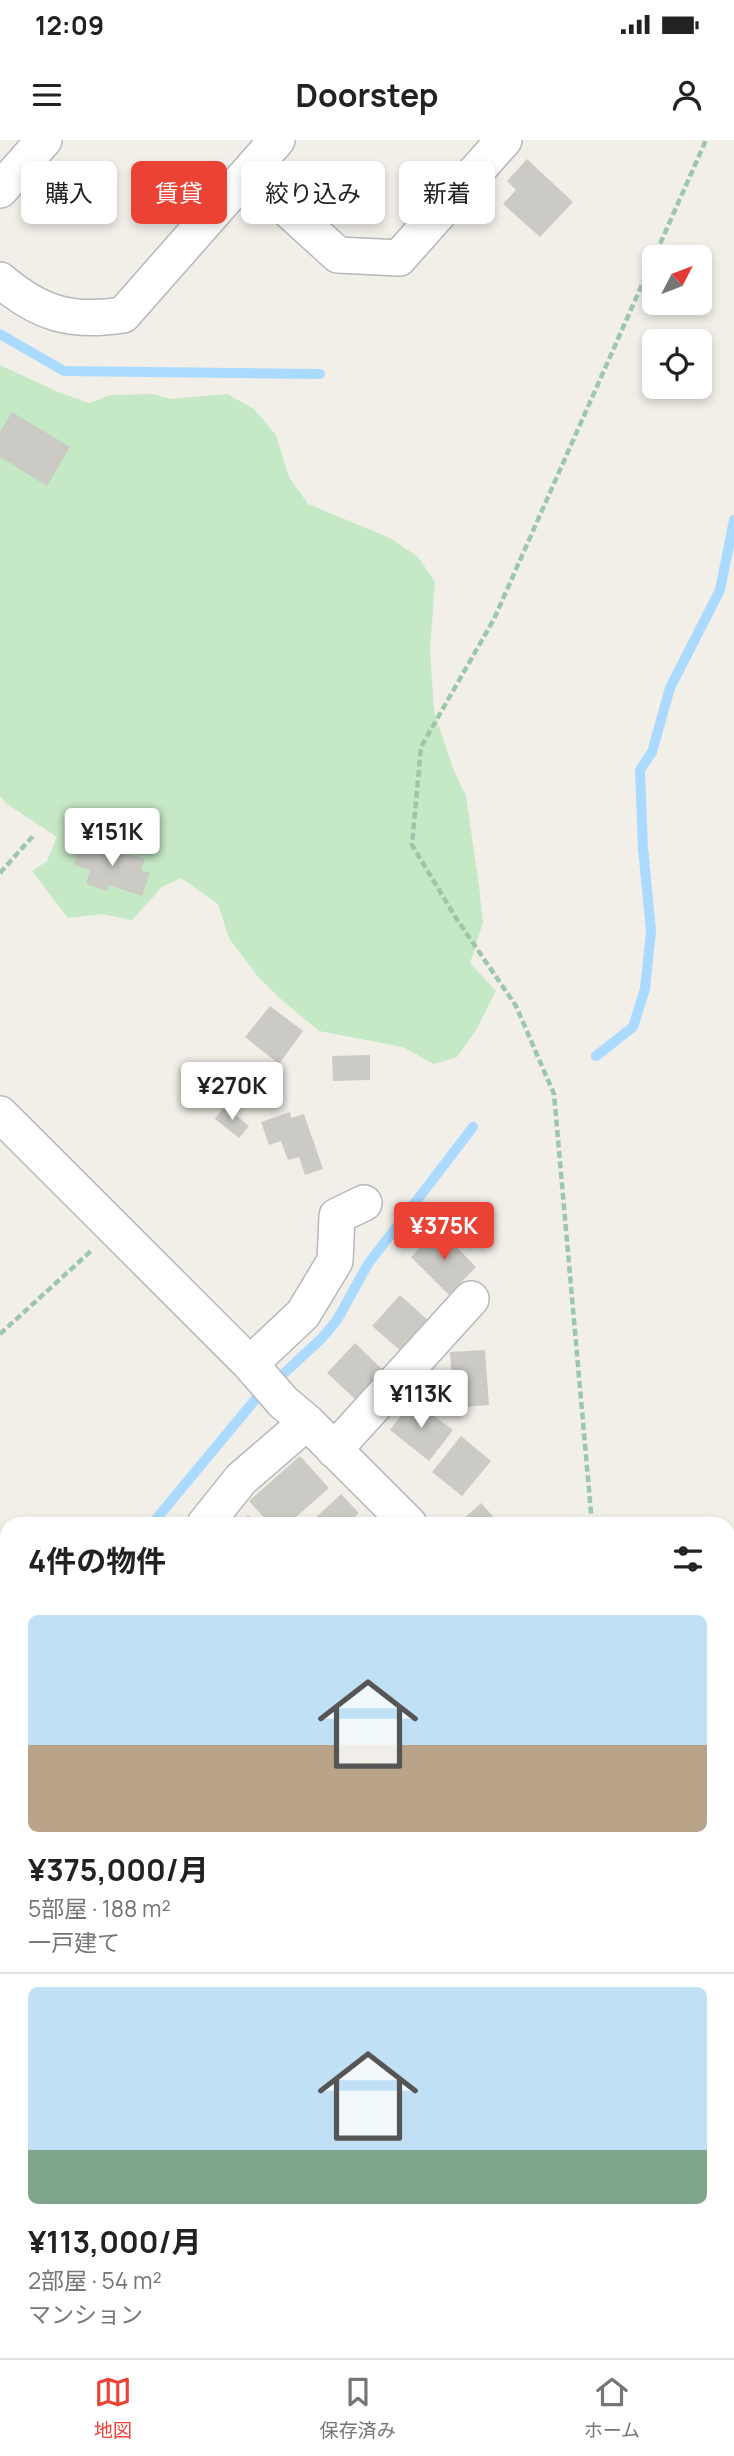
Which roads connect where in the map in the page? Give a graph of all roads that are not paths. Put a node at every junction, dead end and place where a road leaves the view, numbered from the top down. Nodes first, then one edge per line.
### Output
1 (44, 140) edge
2 (277, 140) edge
3 (504, 140) edge
4 (259, 161) edge
5 (241, 181) edge
6 (0, 190) edge
7 (304, 224) edge
8 (0, 280) edge
9 (0, 1114) edge
10 (364, 1203) dead end
11 (471, 1299) dead end
12 (252, 1367) junction
13 (295, 1412) junction
14 (334, 1450) junction
15 (211, 1517) edge
16 (402, 1517) edge

1 - 6 street
2 - 4 street
3 - 7 street
5 - 8 street
9 - 12 street
10 - 12 street
11 - 14 street
12 - 13 street
13 - 14 street
13 - 15 street
14 - 16 street

